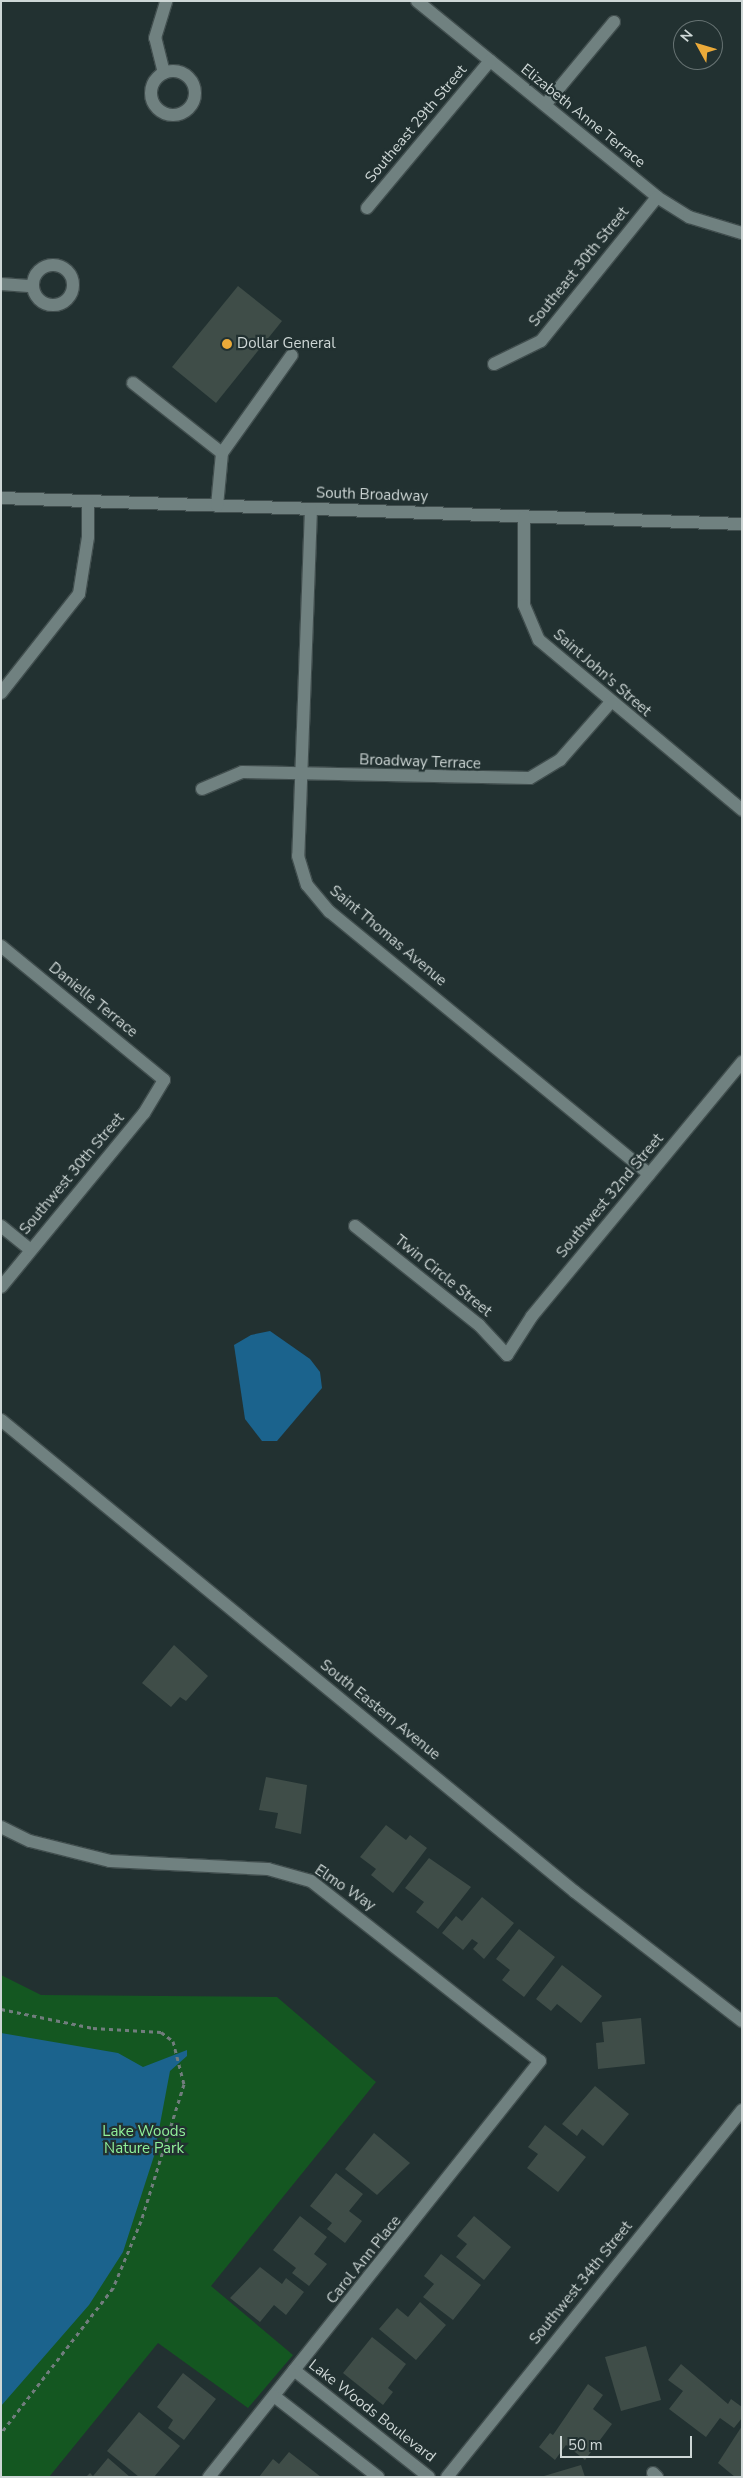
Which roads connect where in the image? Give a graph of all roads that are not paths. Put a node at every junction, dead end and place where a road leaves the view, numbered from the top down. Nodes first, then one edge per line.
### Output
1 (166, 1) edge
2 (417, 1) edge
3 (614, 22) dead end
4 (490, 61) junction
5 (164, 73) dead end
6 (545, 105) junction
7 (657, 197) junction
8 (367, 208) dead end
9 (742, 233) edge
10 (1, 284) edge
11 (32, 286) dead end
12 (292, 355) dead end
13 (494, 364) dead end
14 (133, 383) dead end
15 (222, 453) junction
16 (1, 498) edge
17 (88, 501) junction
18 (216, 506) junction
19 (311, 509) junction
20 (524, 517) junction
21 (742, 524) edge
22 (1, 693) edge
23 (610, 703) junction
24 (302, 774) junction
25 (202, 789) dead end
26 (742, 810) edge
27 (1, 946) edge
28 (742, 1062) edge
29 (164, 1080) joint
30 (649, 1174) junction
31 (1, 1226) edge
32 (356, 1226) dead end
33 (31, 1250) junction
34 (1, 1287) edge
35 (507, 1355) joint
36 (1, 1420) edge
37 (1, 1827) edge
38 (742, 2021) edge
39 (540, 2061) joint
40 (742, 2110) edge
41 (294, 2370) junction
42 (274, 2396) junction
43 (209, 2477) edge
44 (378, 2477) edge
45 (429, 2477) edge
46 (446, 2477) edge

1 - 5 street
2 - 4 street, Elizabeth Anne Terrace
3 - 6 street
4 - 6 street, Elizabeth Anne Terrace
4 - 8 street, Southeast 29th Street
6 - 7 street, Elizabeth Anne Terrace
7 - 9 street, Elizabeth Anne Terrace
7 - 13 street, Southeast 30th Street
10 - 11 street
12 - 15 street
14 - 15 street
15 - 18 street
16 - 17 street, South Broadway
17 - 18 street, South Broadway
17 - 22 street
18 - 19 street, South Broadway
19 - 20 street, South Broadway
19 - 24 street, Saint Thomas Avenue
20 - 21 street, South Broadway
20 - 23 street, Saint John's Street
23 - 24 street, Broadway Terrace
23 - 26 street, Saint John's Street
24 - 25 street, Broadway Terrace
24 - 30 street, Saint Thomas Avenue
27 - 29 street, Danielle Terrace
28 - 30 street, Southwest 32nd Street
29 - 33 street, Southwest 30th Street
30 - 35 street, Southwest 32nd Street
31 - 33 street
32 - 35 street, Twin Circle Street
33 - 34 street, Southwest 30th Street
36 - 38 street, South Eastern Avenue
37 - 39 street, Elmo Way
39 - 41 street, Carol Ann Place
40 - 46 street, Southwest 34th Street
41 - 42 street, Carol Ann Place
41 - 45 street, Lake Woods Boulevard
42 - 43 street, Carol Ann Place
42 - 44 street

